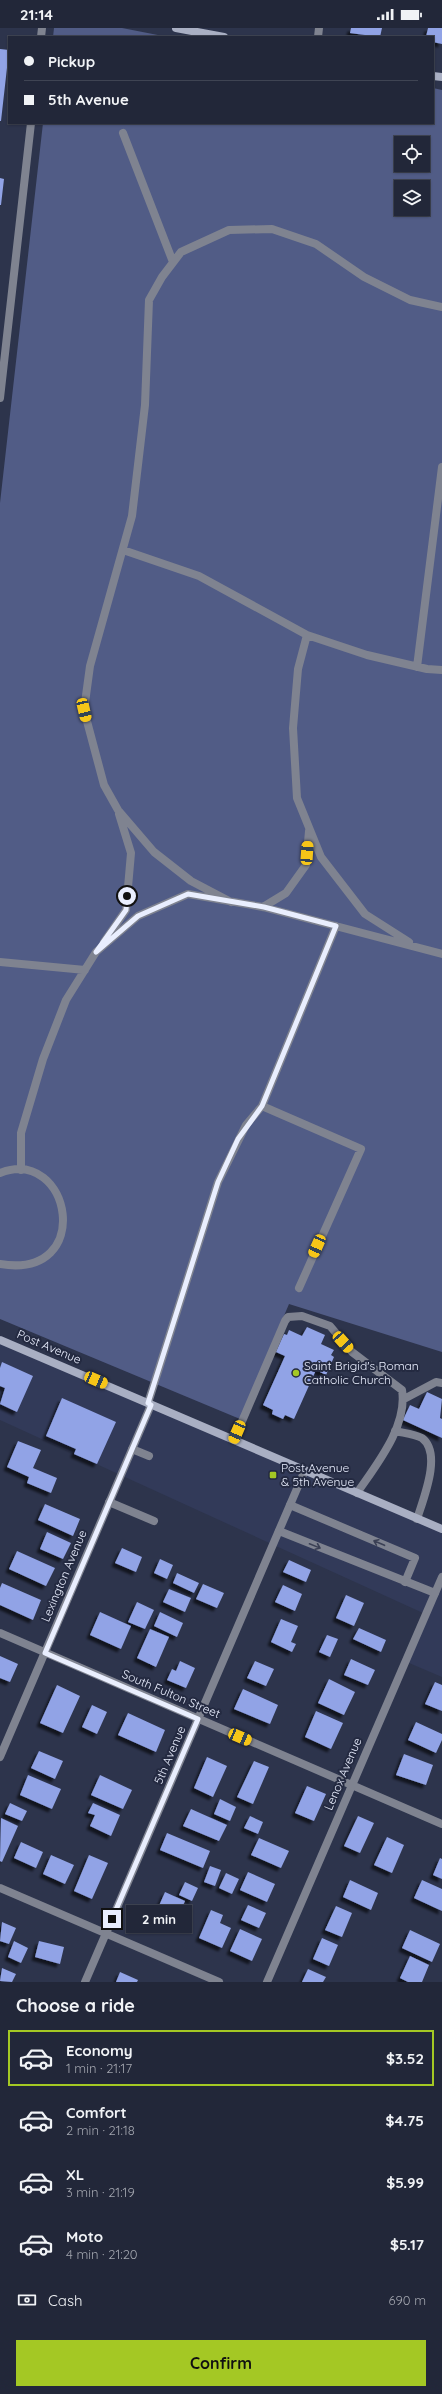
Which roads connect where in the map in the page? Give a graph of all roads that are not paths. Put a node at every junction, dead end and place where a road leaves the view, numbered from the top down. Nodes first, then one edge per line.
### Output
1 (176, 28) edge
2 (219, 36) edge
3 (31, 124) edge
4 (123, 133) dead end
5 (173, 262) junction
6 (442, 307) edge
7 (0, 398) edge
8 (442, 467) edge
9 (123, 550) junction
10 (307, 635) junction
11 (417, 667) junction
12 (442, 670) edge
13 (118, 810) junction
14 (309, 829) junction
15 (231, 902) junction
16 (264, 907) junction
17 (336, 926) junction
18 (415, 946) junction
19 (96, 952) junction
20 (442, 954) edge
21 (0, 962) edge
22 (85, 970) junction
23 (262, 1106) junction
24 (21, 1170) junction
25 (0, 1173) edge
26 (0, 1264) edge
27 (299, 1288) dead end
28 (0, 1340) edge
29 (442, 1383) edge
30 (404, 1399) junction
31 (149, 1404) junction
32 (395, 1431) junction
33 (234, 1440) junction
34 (132, 1449) junction
35 (149, 1456) dead end
36 (305, 1470) junction
37 (357, 1493) junction
38 (109, 1502) junction
39 (290, 1505) junction
40 (417, 1519) junction
41 (154, 1521) dead end
42 (442, 1529) edge
43 (279, 1531) junction
44 (442, 1577) edge
45 (405, 1582) junction
46 (435, 1593) junction
47 (0, 1633) edge
48 (45, 1653) junction
49 (198, 1719) junction
50 (0, 1757) edge
51 (351, 1785) junction
52 (442, 1824) edge
53 (0, 1888) edge
54 (106, 1933) junction
55 (85, 1982) edge
56 (219, 1982) edge
57 (267, 1982) edge

1 - 2 main road
3 - 7 street
4 - 5 street
5 - 6 street
5 - 9 street
8 - 11 street
9 - 10 street
9 - 13 street
10 - 11 street
10 - 14 street
11 - 12 street
13 - 15 street
13 - 19 street
14 - 16 street
14 - 18 street
15 - 16 street
15 - 19 street
16 - 17 street
17 - 18 street
17 - 23 street, Lexington Avenue
18 - 20 street
19 - 22 street
21 - 22 street
22 - 24 street
23 - 27 street
23 - 31 street, Lexington Avenue
24 - 25 street
24 - 26 street
28 - 31 main road, Post Avenue
29 - 30 street
30 - 32 street
30 - 33 street
31 - 33 main road, Post Avenue
31 - 34 street, Lexington Avenue
32 - 37 street
32 - 40 street
33 - 36 main road, Post Avenue
34 - 35 street
34 - 38 street, Lexington Avenue
36 - 37 main road, Post Avenue
36 - 39 street, 5th Avenue
37 - 40 main road, Post Avenue
38 - 41 street
38 - 48 street, Lexington Avenue
39 - 43 street, 5th Avenue
45 -> 39 street
40 - 42 main road, Post Avenue
43 -> 45 street
43 - 49 street, 5th Avenue
44 - 46 street, Lenox Avenue
45 - 46 street
46 - 51 street, Lenox Avenue
47 - 48 street, South Fulton Street
48 - 49 street, South Fulton Street
48 - 50 street, Lexington Avenue
49 - 51 street, South Fulton Street
49 - 54 street, 5th Avenue
51 - 52 street, South Fulton Street
51 - 57 street, Lenox Avenue
53 - 54 street
54 - 55 street, 5th Avenue
54 - 56 street

